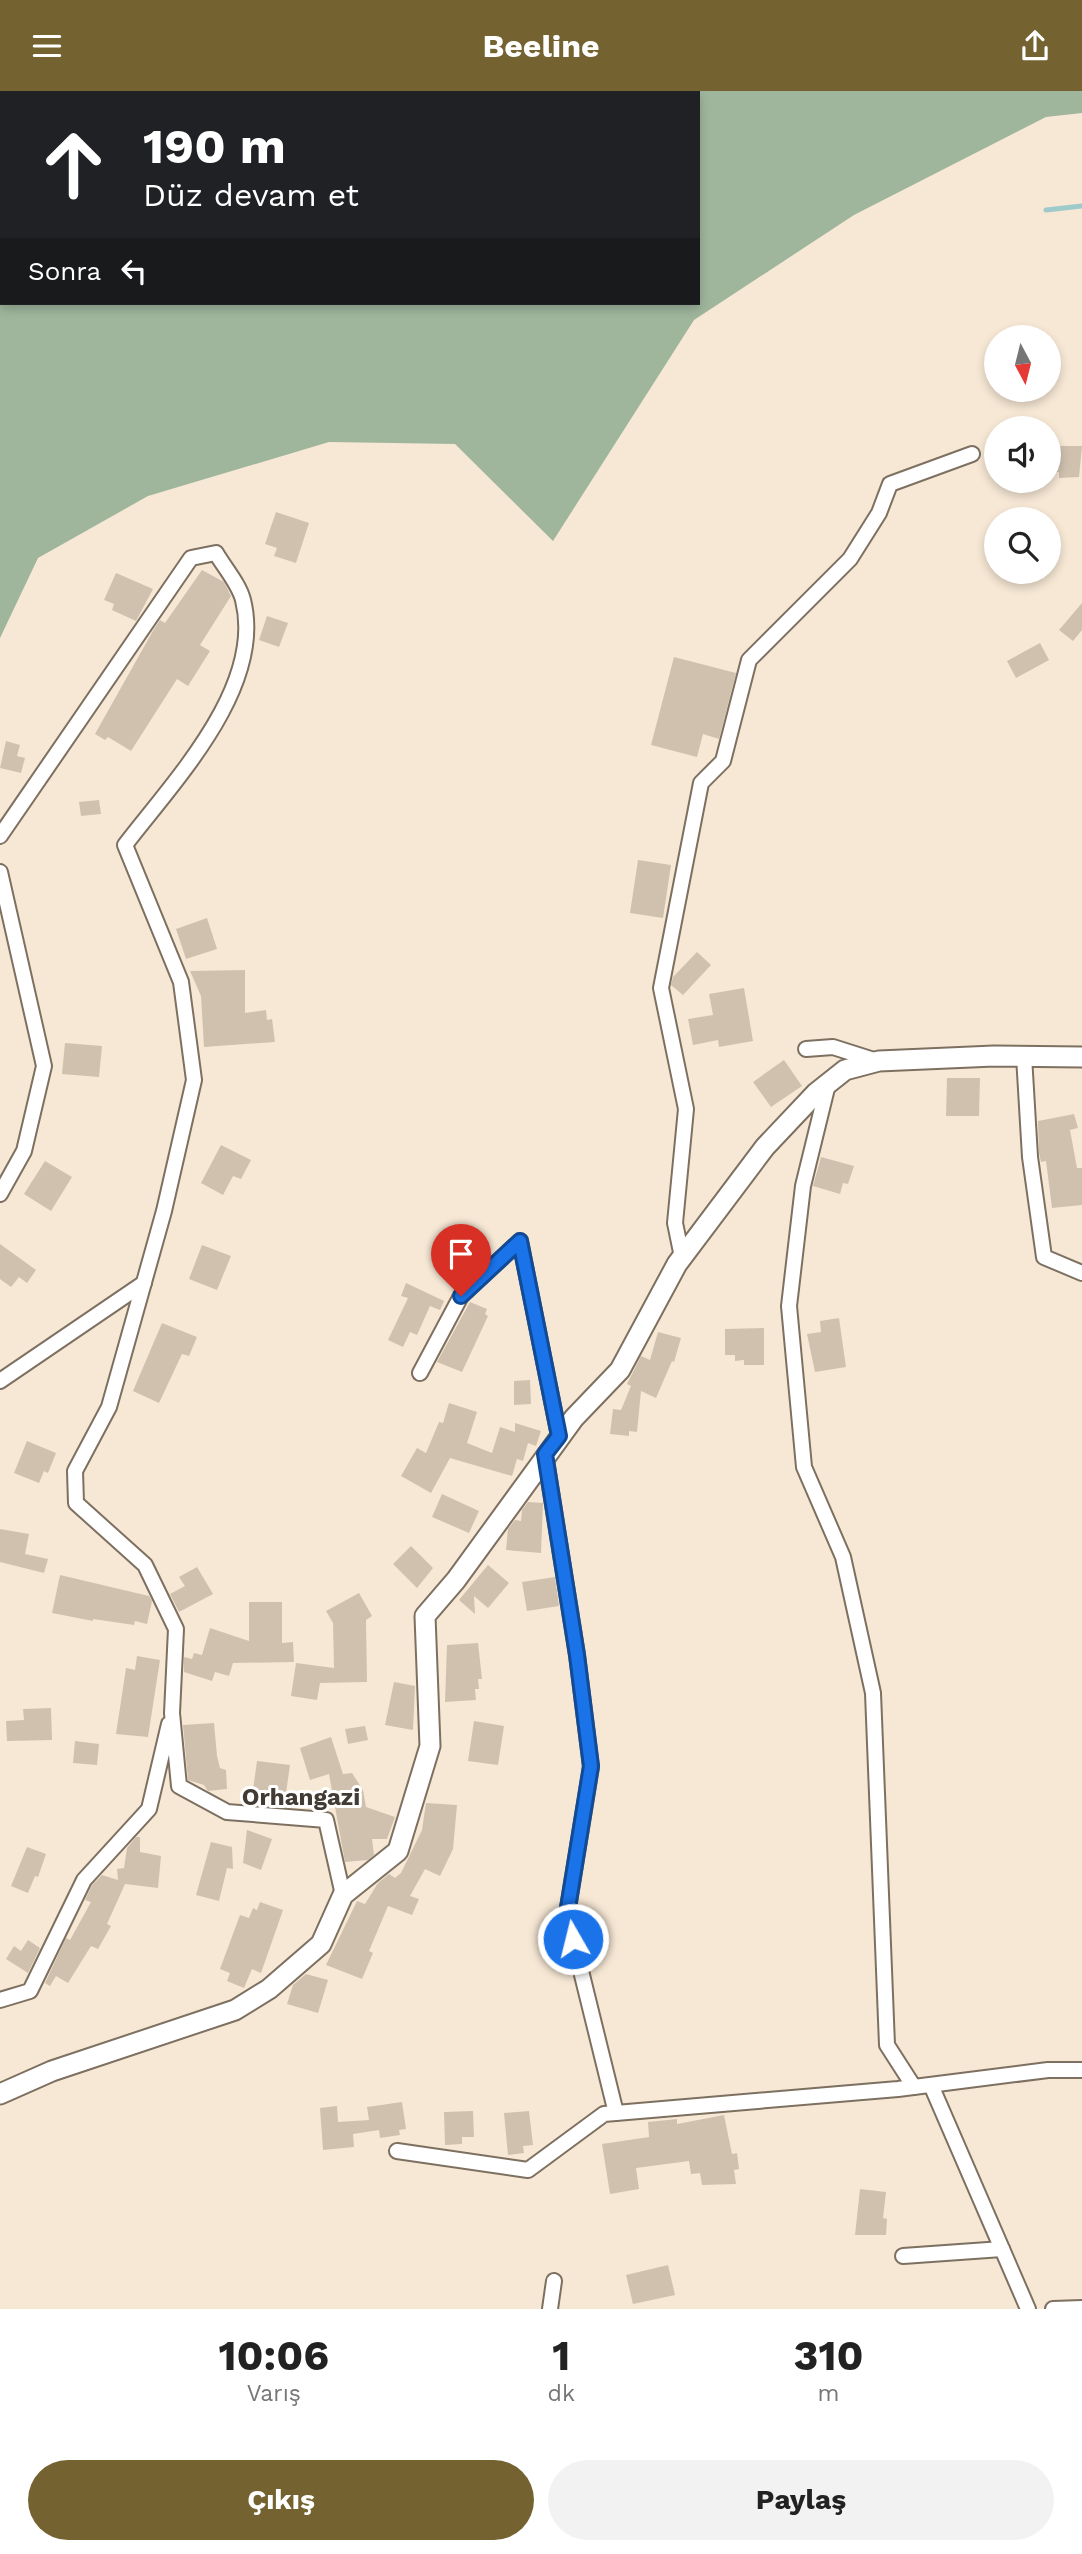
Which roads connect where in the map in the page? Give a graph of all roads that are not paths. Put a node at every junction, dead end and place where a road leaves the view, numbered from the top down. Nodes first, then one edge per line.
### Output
1 (972, 454) dead end
2 (0, 836) edge
3 (0, 872) edge
4 (806, 1049) dead end
5 (1024, 1056) junction
6 (1082, 1057) edge
7 (879, 1061) junction
8 (828, 1084) junction
9 (0, 1194) edge
10 (682, 1257) junction
11 (1082, 1272) edge
12 (144, 1283) junction
13 (420, 1373) dead end
14 (0, 1381) edge
15 (559, 1436) junction
16 (545, 1454) junction
17 (172, 1713) junction
18 (343, 1895) junction
19 (0, 2000) edge
20 (1082, 2070) edge
21 (932, 2085) junction
22 (914, 2087) junction
23 (0, 2094) edge
24 (616, 2113) junction
25 (397, 2151) dead end
26 (1002, 2249) junction
27 (903, 2256) dead end
28 (554, 2281) dead end
29 (1082, 2308) edge
30 (550, 2309) edge
31 (1028, 2309) edge
32 (1053, 2309) edge

1 - 10 street
2 - 12 street
3 - 9 street
4 - 7 street
5 - 6 street
5 - 7 street
5 - 11 street
7 - 8 street
8 - 10 street
8 - 22 street
10 - 15 street
12 - 14 street
12 - 17 street
13 - 15 street
15 - 16 street
16 - 18 street
16 - 24 street
17 - 18 street
17 - 19 street
18 - 23 street
20 - 21 street
21 - 22 street
21 - 26 street
22 - 24 street
24 - 25 street
26 - 27 street
26 - 31 street
28 - 30 street
29 - 32 street

